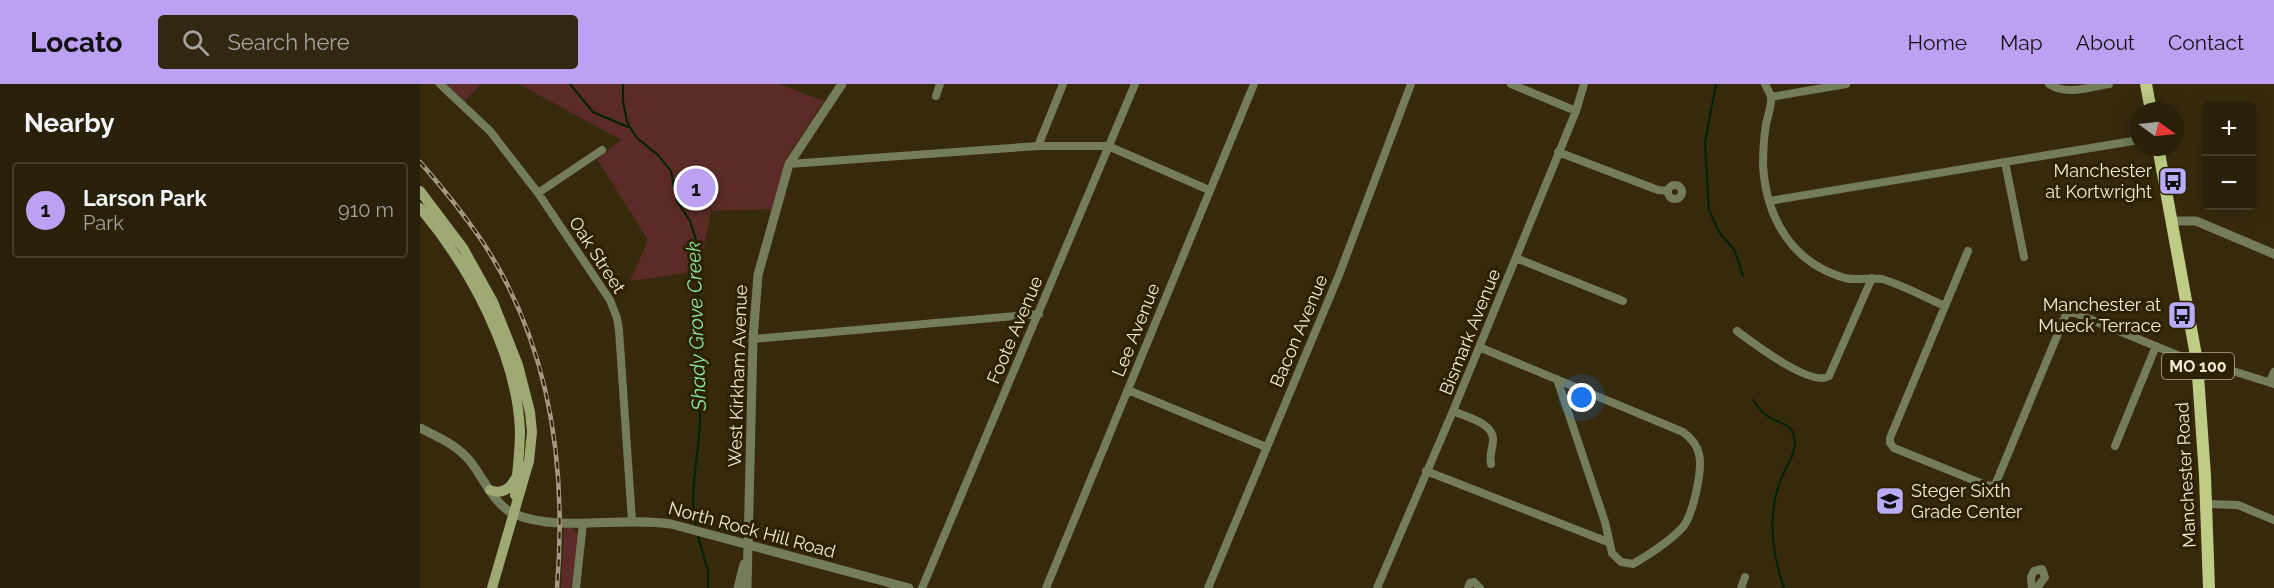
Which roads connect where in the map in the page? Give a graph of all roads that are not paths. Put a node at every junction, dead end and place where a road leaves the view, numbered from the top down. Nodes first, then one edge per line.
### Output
1 (440, 84) edge
2 (842, 84) edge
3 (940, 84) edge
4 (1063, 84) edge
5 (1135, 84) edge
6 (1254, 84) edge
7 (1411, 84) edge
8 (1511, 84) edge
9 (1584, 84) edge
10 (1765, 84) edge
11 (1846, 84) edge
12 (2049, 84) edge
13 (2109, 84) edge
14 (2146, 84) edge
15 (936, 96) dead end
16 (1771, 97) junction
17 (2149, 102) edge
18 (1576, 111) junction
19 (2130, 141) edge
20 (1038, 146) junction
21 (1108, 146) junction
22 (602, 150) dead end
23 (1558, 152) junction
24 (2160, 156) edge
25 (2005, 162) junction
26 (789, 164) junction
27 (1209, 190) junction
28 (420, 191) edge
29 (1668, 191) dead end
30 (538, 193) junction
31 (1768, 201) junction
32 (420, 208) edge
33 (2171, 220) junction
34 (1968, 251) dead end
35 (2274, 254) edge
36 (2024, 257) dead end
37 (1516, 258) junction
38 (1872, 278) junction
39 (1623, 301) dead end
40 (1945, 306) junction
41 (1039, 314) junction
42 (1737, 331) dead end
43 (753, 339) junction
44 (2156, 346) junction
45 (1479, 347) junction
46 (2197, 361) junction
47 (2274, 372) edge
48 (1557, 379) junction
49 (2272, 383) edge
50 (1128, 390) junction
51 (1453, 411) junction
52 (420, 428) edge
53 (2115, 446) dead end
54 (1266, 447) junction
55 (1491, 464) dead end
56 (1426, 471) junction
57 (516, 476) junction
58 (490, 490) junction
59 (2207, 504) junction
60 (513, 513) junction
61 (2274, 520) edge
62 (632, 521) junction
63 (583, 523) junction
64 (1608, 542) junction
65 (749, 544) junction
66 (1745, 577) dead end
67 (492, 588) edge
68 (576, 588) edge
69 (738, 588) edge
70 (747, 588) edge
71 (909, 588) edge
72 (922, 588) edge
73 (1046, 588) edge
74 (1208, 588) edge
75 (1377, 588) edge
76 (1468, 588) edge
77 (1480, 588) edge
78 (1741, 588) edge
79 (2032, 588) edge
80 (2037, 588) edge
81 (2209, 588) edge

1 - 30 street, Oak Street
2 - 26 street, West Kirkham Avenue
3 - 15 street
4 - 20 street
5 - 21 street, Foote Avenue
6 - 27 street, Lee Avenue
7 - 54 street, Bacon Avenue
8 - 18 street
9 - 18 street, Bismark Avenue
10 - 16 street
11 - 16 street
12 - 13 street
14 - 17 main road
16 - 31 street
18 - 23 street, Bismark Avenue
19 - 25 street
20 - 21 street
20 - 26 street
21 - 27 street
21 - 41 street, Foote Avenue
22 - 30 street
23 - 29 street
23 - 37 street, Bismark Avenue
24 - 33 main road, Manchester Road / MO 100
25 - 31 street
25 - 36 street
26 - 43 street, West Kirkham Avenue
27 - 50 street, Lee Avenue
28 - 60 main road
30 - 62 street, Oak Street
31 - 38 street
32 - 57 main road
33 - 35 street
33 - 46 main road, Manchester Road / MO 100
34 - 40 street
37 - 39 street
37 - 45 street, Bismark Avenue
38 - 40 street
38 - 42 street
40 - 44 street
41 - 43 street
41 - 72 street, Foote Avenue
43 - 65 street, West Kirkham Avenue
44 - 46 street
44 - 53 street
45 - 48 street
45 - 51 street, Bismark Avenue
46 - 49 street
46 - 59 main road, Manchester Road / MO 100
47 - 49 street
48 - 64 street
48 - 64 street
50 - 54 street
50 - 73 street, Lee Avenue
51 - 55 street
51 - 56 street, Bismark Avenue
52 - 58 street
54 - 74 street, Bacon Avenue
56 - 64 street
56 - 75 street, Bismark Avenue
57 - 58 main road
57 - 60 main road
58 - 60 street
59 - 61 street
59 - 81 main road, Manchester Road / MO 100
60 - 63 street, North Rock Hill Road
60 - 67 main road
62 - 63 street, North Rock Hill Road
62 - 65 street, North Rock Hill Road
63 - 68 street
65 - 69 street, West Kirkham Avenue
65 - 70 street, West Kirkham Avenue
65 - 71 street, North Rock Hill Road
66 - 78 street
76 - 77 street
79 - 80 street

